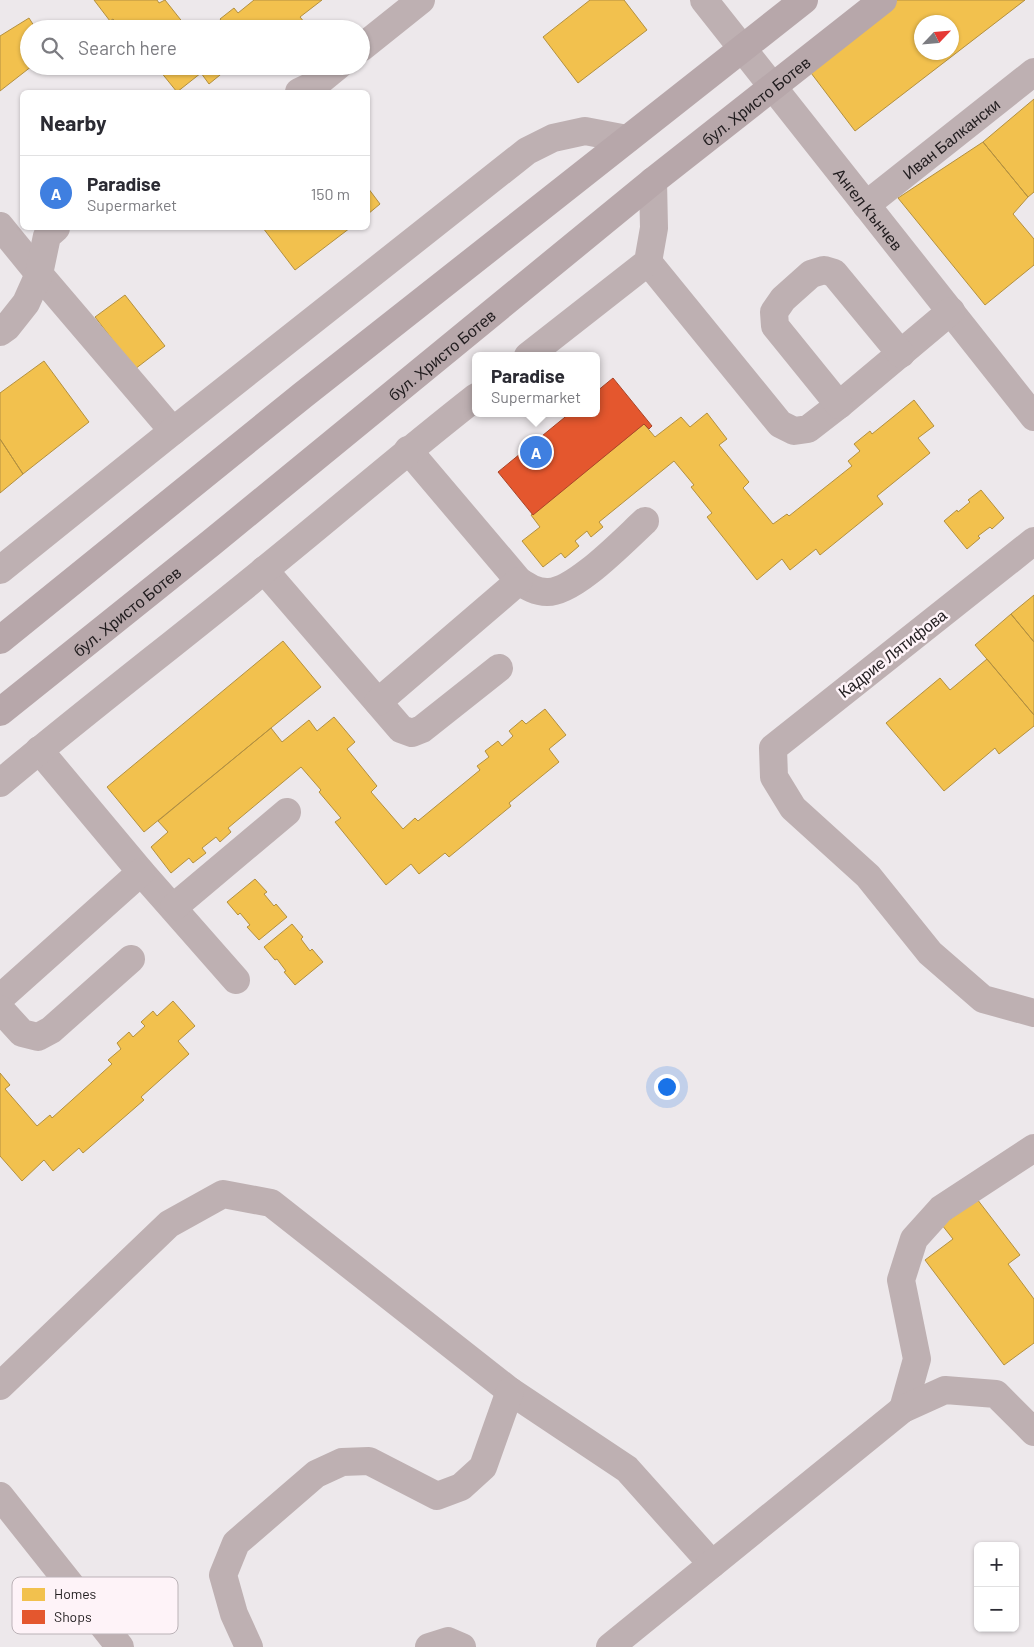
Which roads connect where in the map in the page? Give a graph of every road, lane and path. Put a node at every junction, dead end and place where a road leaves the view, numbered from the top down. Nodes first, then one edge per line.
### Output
1 (421, 0) edge
2 (704, 0) edge
3 (804, 0) edge
4 (883, 0) edge
5 (370, 41) edge
6 (742, 50) junction
7 (1034, 72) edge
8 (327, 75) edge
9 (772, 87) junction
10 (303, 90) edge
11 (627, 139) junction
12 (653, 180) junction
13 (866, 205) junction
14 (0, 226) edge
15 (54, 230) edge
16 (648, 262) junction
17 (39, 274) junction
18 (950, 311) junction
19 (0, 332) edge
20 (533, 352) edge
21 (901, 354) junction
22 (472, 400) edge
23 (839, 405) junction
24 (1034, 417) edge
25 (174, 430) junction
26 (408, 450) junction
27 (645, 521) dead end
28 (1034, 541) edge
29 (0, 570) edge
30 (264, 570) junction
31 (519, 581) junction
32 (0, 640) edge
33 (499, 668) dead end
34 (378, 702) junction
35 (0, 712) edge
36 (39, 750) junction
37 (0, 783) edge
38 (287, 812) dead end
39 (141, 872) junction
40 (174, 907) junction
41 (131, 959) dead end
42 (236, 980) dead end
43 (0, 998) edge
44 (0, 1009) edge
45 (1034, 1013) edge
46 (1030, 1160) edge
47 (0, 1386) edge
48 (510, 1391) junction
49 (903, 1409) junction
50 (1033, 1427) edge
51 (0, 1496) edge
52 (712, 1564) junction
53 (64, 1577) edge
54 (110, 1634) edge
55 (120, 1647) edge
56 (249, 1647) edge
57 (429, 1647) edge
58 (462, 1647) edge
59 (610, 1647) edge

1 - 5 street
2 - 6 street, Ангел Кънчев
3 - 6 main road
4 - 9 main road, бул. Христо Ботев
6 - 9 street, Ангел Кънчев
6 - 11 main road
7 - 13 street, Иван Балкански
8 - 10 street
9 - 12 main road, бул. Христо Ботев
9 - 13 street, Ангел Кънчев
11 - 25 street
11 - 32 main road
12 - 16 street
12 - 35 main road, бул. Христо Ботев
13 - 18 street, Ангел Кънчев
14 - 17 street
15 - 17 street
16 - 20 street
16 - 23 street
17 - 19 street
17 - 25 street
18 - 21 street
18 - 24 street, Ангел Кънчев
21 - 23 street
21 - 23 street
22 - 26 street
25 - 29 street
26 - 30 street
26 - 31 street
27 - 31 street
28 - 45 street, Кадрие Лятифова
30 - 34 street
30 - 36 street
31 - 34 street
33 - 34 street
36 - 37 street
36 - 39 street
38 - 40 street
39 - 40 street
39 - 43 street
40 - 42 street
41 - 44 street
46 - 49 street
47 - 48 street
48 - 52 street
48 - 56 street
49 - 50 street
49 - 52 street
51 - 53 street
52 - 59 street
54 - 55 street
57 - 58 street

